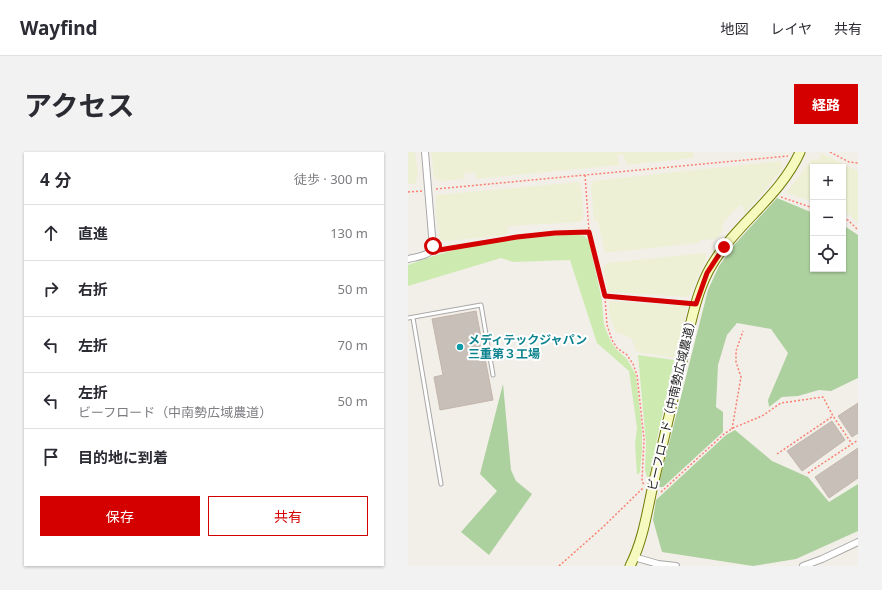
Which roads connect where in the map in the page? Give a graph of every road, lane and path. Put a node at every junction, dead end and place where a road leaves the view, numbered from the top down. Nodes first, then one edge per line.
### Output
1 (425, 152) edge
2 (830, 152) edge
3 (799, 154) edge
4 (858, 163) edge
5 (585, 175) junction
6 (428, 190) junction
7 (408, 192) edge
8 (774, 192) junction
9 (810, 207) edge
10 (846, 219) edge
11 (858, 230) edge
12 (589, 232) junction
13 (433, 250) junction
14 (408, 260) edge
15 (605, 296) junction
16 (696, 304) junction
17 (408, 318) edge
18 (412, 318) junction
19 (742, 331) dead end
20 (493, 375) dead end
21 (833, 416) junction
22 (732, 429) junction
23 (858, 440) edge
24 (852, 444) junction
25 (777, 454) dead end
26 (808, 473) dead end
27 (441, 484) dead end
28 (649, 486) junction
29 (650, 500) junction
30 (858, 542) edge
31 (634, 557) junction
32 (559, 566) edge
33 (630, 566) edge
34 (676, 566) edge
35 (803, 566) edge

1 - 6 street
2 - 4 path
3 - 5 path
3 - 8 street, ビーフロード（中南勢広域農道）
5 - 6 path
5 - 12 path
6 - 7 path
6 - 13 street
8 - 9 path
8 - 16 street, ビーフロード（中南勢広域農道）
10 - 11 path
12 - 13 path
12 - 15 path
13 - 14 street
15 - 16 path
15 - 28 path
16 - 28 street, ビーフロード（中南勢広域農道）
17 - 18 lane
18 - 20 lane
18 - 27 lane
19 - 22 path
21 - 22 path
21 - 24 path
21 - 25 path
22 - 29 path
23 - 24 path
24 - 26 path
28 - 29 street, ビーフロード（中南勢広域農道）
28 - 32 path
29 - 31 street, ビーフロード（中南勢広域農道）
30 - 35 street
31 - 33 street, ビーフロード（中南勢広域農道）
31 - 34 street

